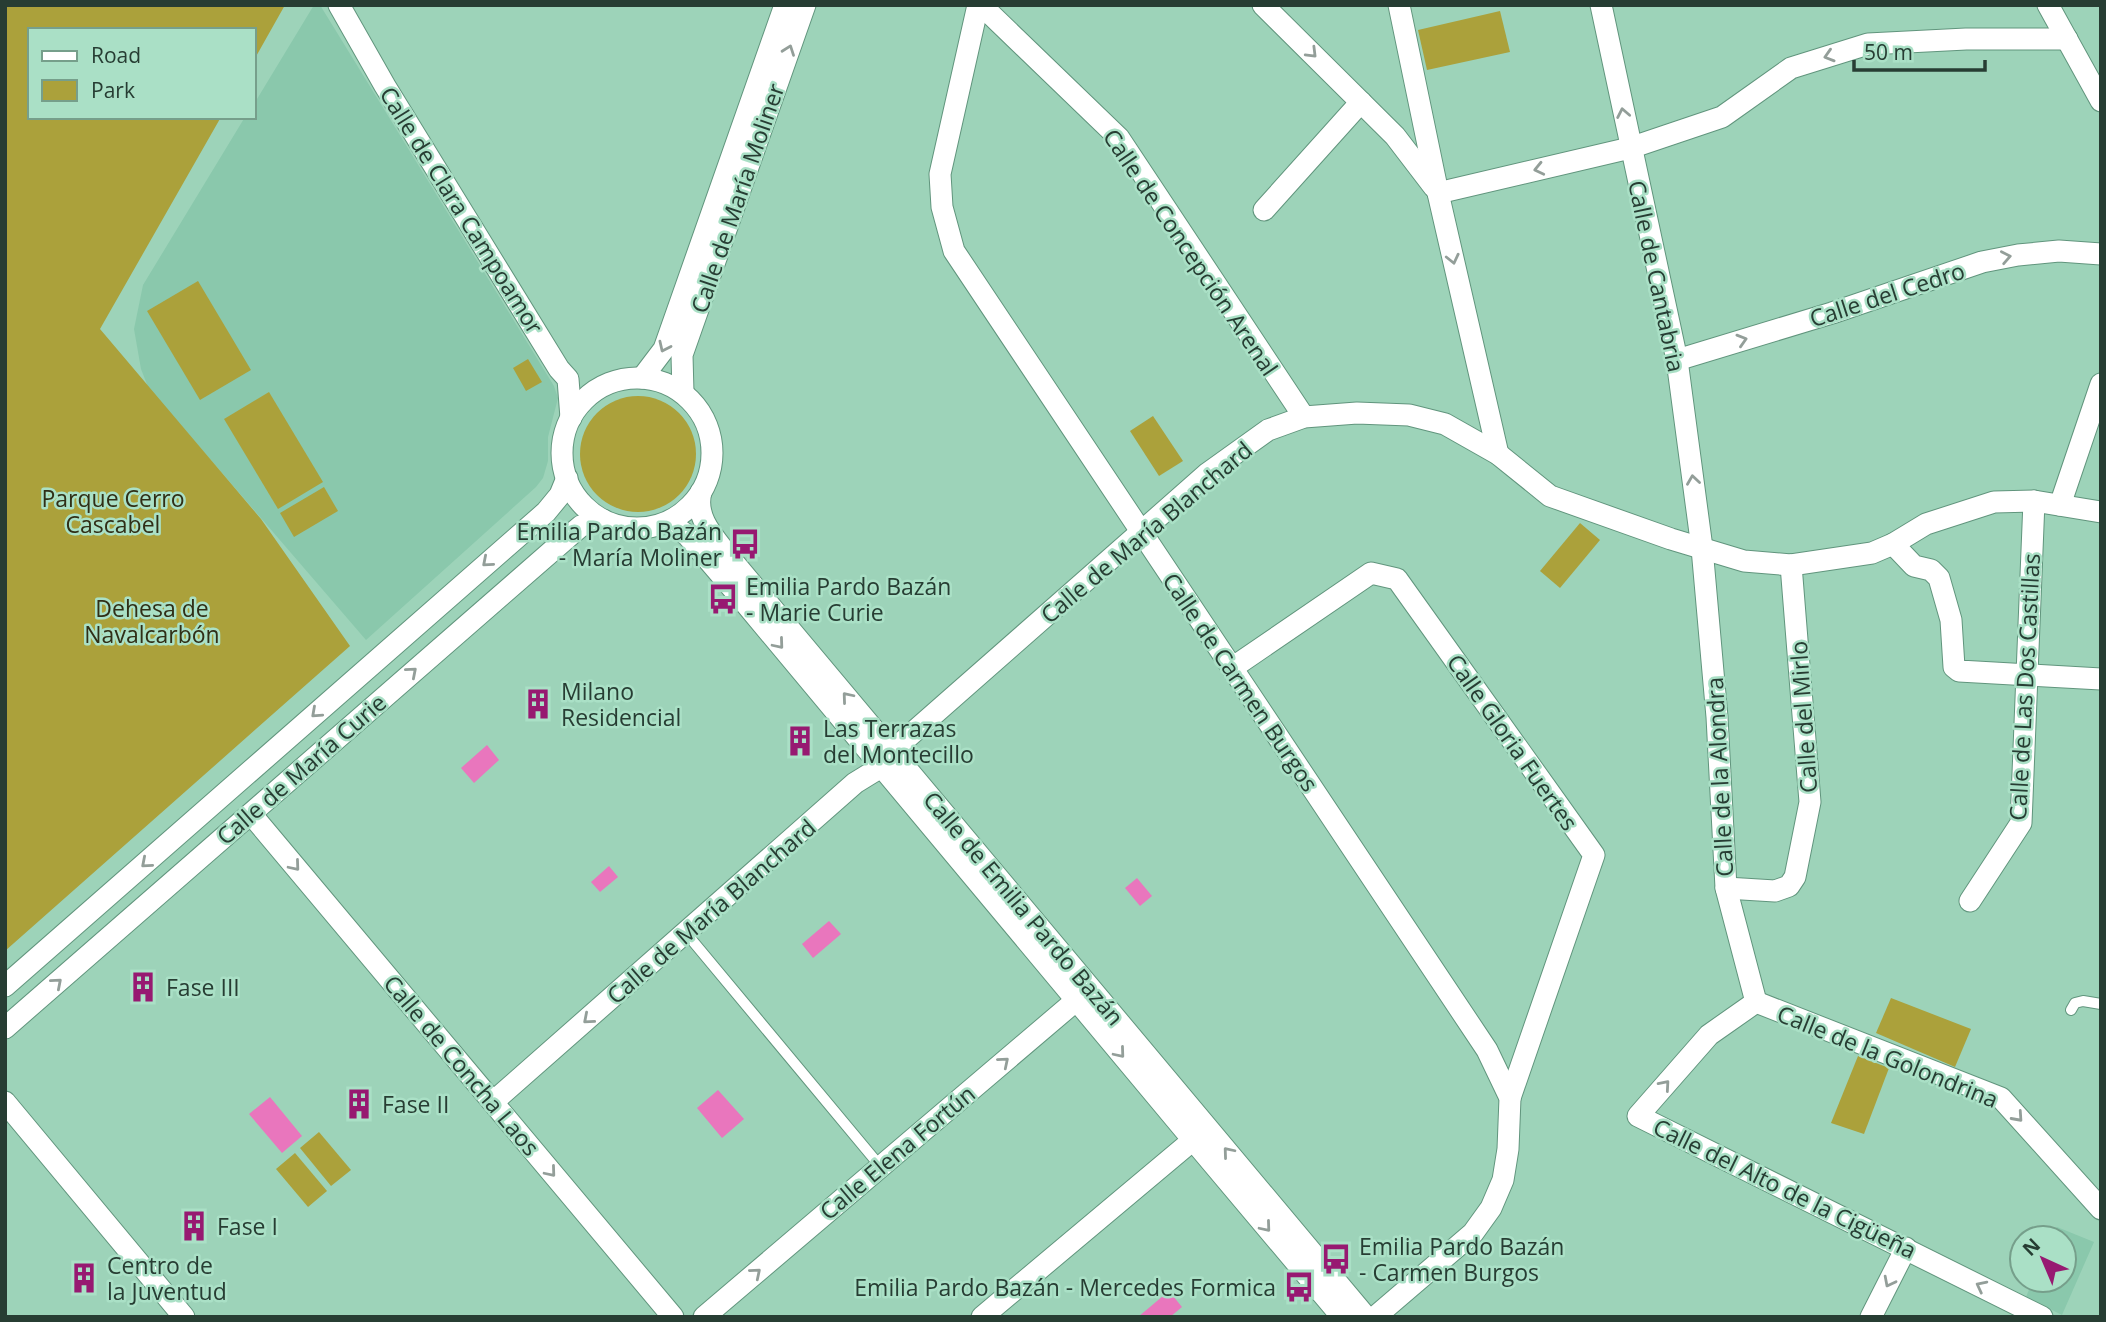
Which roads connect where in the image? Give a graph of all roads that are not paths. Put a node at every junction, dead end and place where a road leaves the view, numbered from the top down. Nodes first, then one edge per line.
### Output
1 (339, 5) edge
2 (785, 5) edge
3 (805, 5) edge
4 (980, 5) edge
5 (1263, 5) edge
6 (1399, 5) edge
7 (1601, 5) edge
8 (2048, 5) edge
9 (2067, 39) junction
10 (2101, 101) edge
11 (1361, 102) junction
12 (1423, 123) junction
13 (1395, 136) junction
14 (1630, 148) junction
15 (1438, 193) junction
16 (1264, 210) dead end
17 (2101, 254) edge
18 (1677, 360) junction
19 (642, 378) junction
20 (568, 379) junction
21 (2101, 384) edge
22 (603, 387) junction
23 (683, 393) junction
24 (1304, 417) junction
25 (571, 418) junction
26 (1498, 454) junction
27 (567, 478) junction
28 (701, 492) junction
29 (2034, 501) junction
30 (2060, 505) junction
31 (2101, 512) edge
32 (603, 520) junction
33 (668, 522) junction
34 (1142, 533) junction
35 (1893, 544) junction
36 (1702, 548) junction
37 (1791, 565) junction
38 (1232, 668) junction
39 (2025, 676) junction
40 (2101, 679) edge
41 (886, 759) junction
42 (251, 814) junction
43 (1726, 888) junction
44 (1970, 901) dead end
45 (686, 933) junction
46 (5, 986) edge
47 (1084, 994) junction
48 (1756, 1002) junction
49 (2101, 1004) edge
50 (2071, 1010) dead end
51 (5, 1028) edge
52 (1510, 1098) junction
53 (5, 1102) edge
54 (493, 1102) junction
55 (1193, 1140) junction
56 (880, 1167) junction
57 (2101, 1209) edge
58 (1906, 1248) junction
59 (184, 1317) edge
60 (673, 1317) edge
61 (704, 1317) edge
62 (982, 1317) edge
63 (1342, 1317) edge
64 (1366, 1317) edge
65 (1375, 1317) edge
66 (1871, 1317) edge
67 (2042, 1317) edge

1 - 20 street, Calle de Clara Campoamor
2 -> 19 street, Calle de María Moliner
23 -> 3 street, Calle de María Moliner
4 - 24 street, Calle de Concepción Arenal
4 - 34 street, Calle de Carmen Burgos
5 -> 11 street
6 - 12 street
14 -> 7 street, Calle de Cantabria
8 - 9 street
9 - 10 street
9 -> 14 street
11 - 13 street
11 - 16 street
12 - 13 street
12 - 15 street
13 - 15 street
14 -> 15 street
14 - 18 street, Calle de Cantabria
15 -> 26 street
18 -> 17 street, Calle del Cedro
36 -> 18 street, Calle de Cantabria
19 - 22 street
19 - 23 street
20 - 22 street
20 - 25 street
21 - 30 street
22 - 25 street
23 - 28 street
24 - 26 street, Calle de María Blanchard
24 - 34 street, Calle de María Blanchard
25 - 27 street
26 - 36 street, Calle de María Blanchard
27 - 32 street
27 -> 46 street, Calle de María Curie
28 - 33 street
41 -> 28 street, Calle de Emilia Pardo Bazán
29 - 30 street, Calle de María Blanchard
29 - 35 street, Calle de María Blanchard
29 - 39 street, Calle de Las Dos Castillas
30 - 31 street, Calle de María Blanchard
32 - 33 street
42 -> 32 street, Calle de María Curie
33 -> 41 street, Calle de Emilia Pardo Bazán
34 - 38 street, Calle de Carmen Burgos
34 - 41 street, Calle de María Blanchard
35 - 37 street, Calle de María Blanchard
35 - 39 street
36 - 37 street, Calle de María Blanchard
36 - 43 street, Calle de la Alondra
37 - 43 street, Calle del Mirlo
38 - 52 street, Calle de Carmen Burgos
38 - 52 street, Calle Gloria Fuertes
39 - 40 street
39 - 44 street, Calle de Las Dos Castillas
41 - 45 street, Calle de María Blanchard
41 - 47 street, Calle de Emilia Pardo Bazán
41 - 47 street, Calle de Emilia Pardo Bazán
51 -> 42 street, Calle de María Curie
42 -> 54 street, Calle de Concha Laos
43 - 48 street, Calle de la Alondra
45 -> 54 street, Calle de María Blanchard
45 - 56 lane
47 -> 55 street, Calle de Emilia Pardo Bazán
56 -> 47 street, Calle Elena Fortún
64 -> 47 street, Calle de Emilia Pardo Bazán
48 -> 57 street, Calle de la Golondrina
58 -> 48 street, Calle del Alto de la Cigüeña
49 - 50 lane
52 - 65 street, Calle de Carmen Burgos
53 - 59 street
54 -> 60 street, Calle de Concha Laos
55 - 62 street
55 -> 63 street, Calle de Emilia Pardo Bazán
61 -> 56 street, Calle Elena Fortún
58 -> 66 street
67 -> 58 street, Calle del Alto de la Cigüeña

